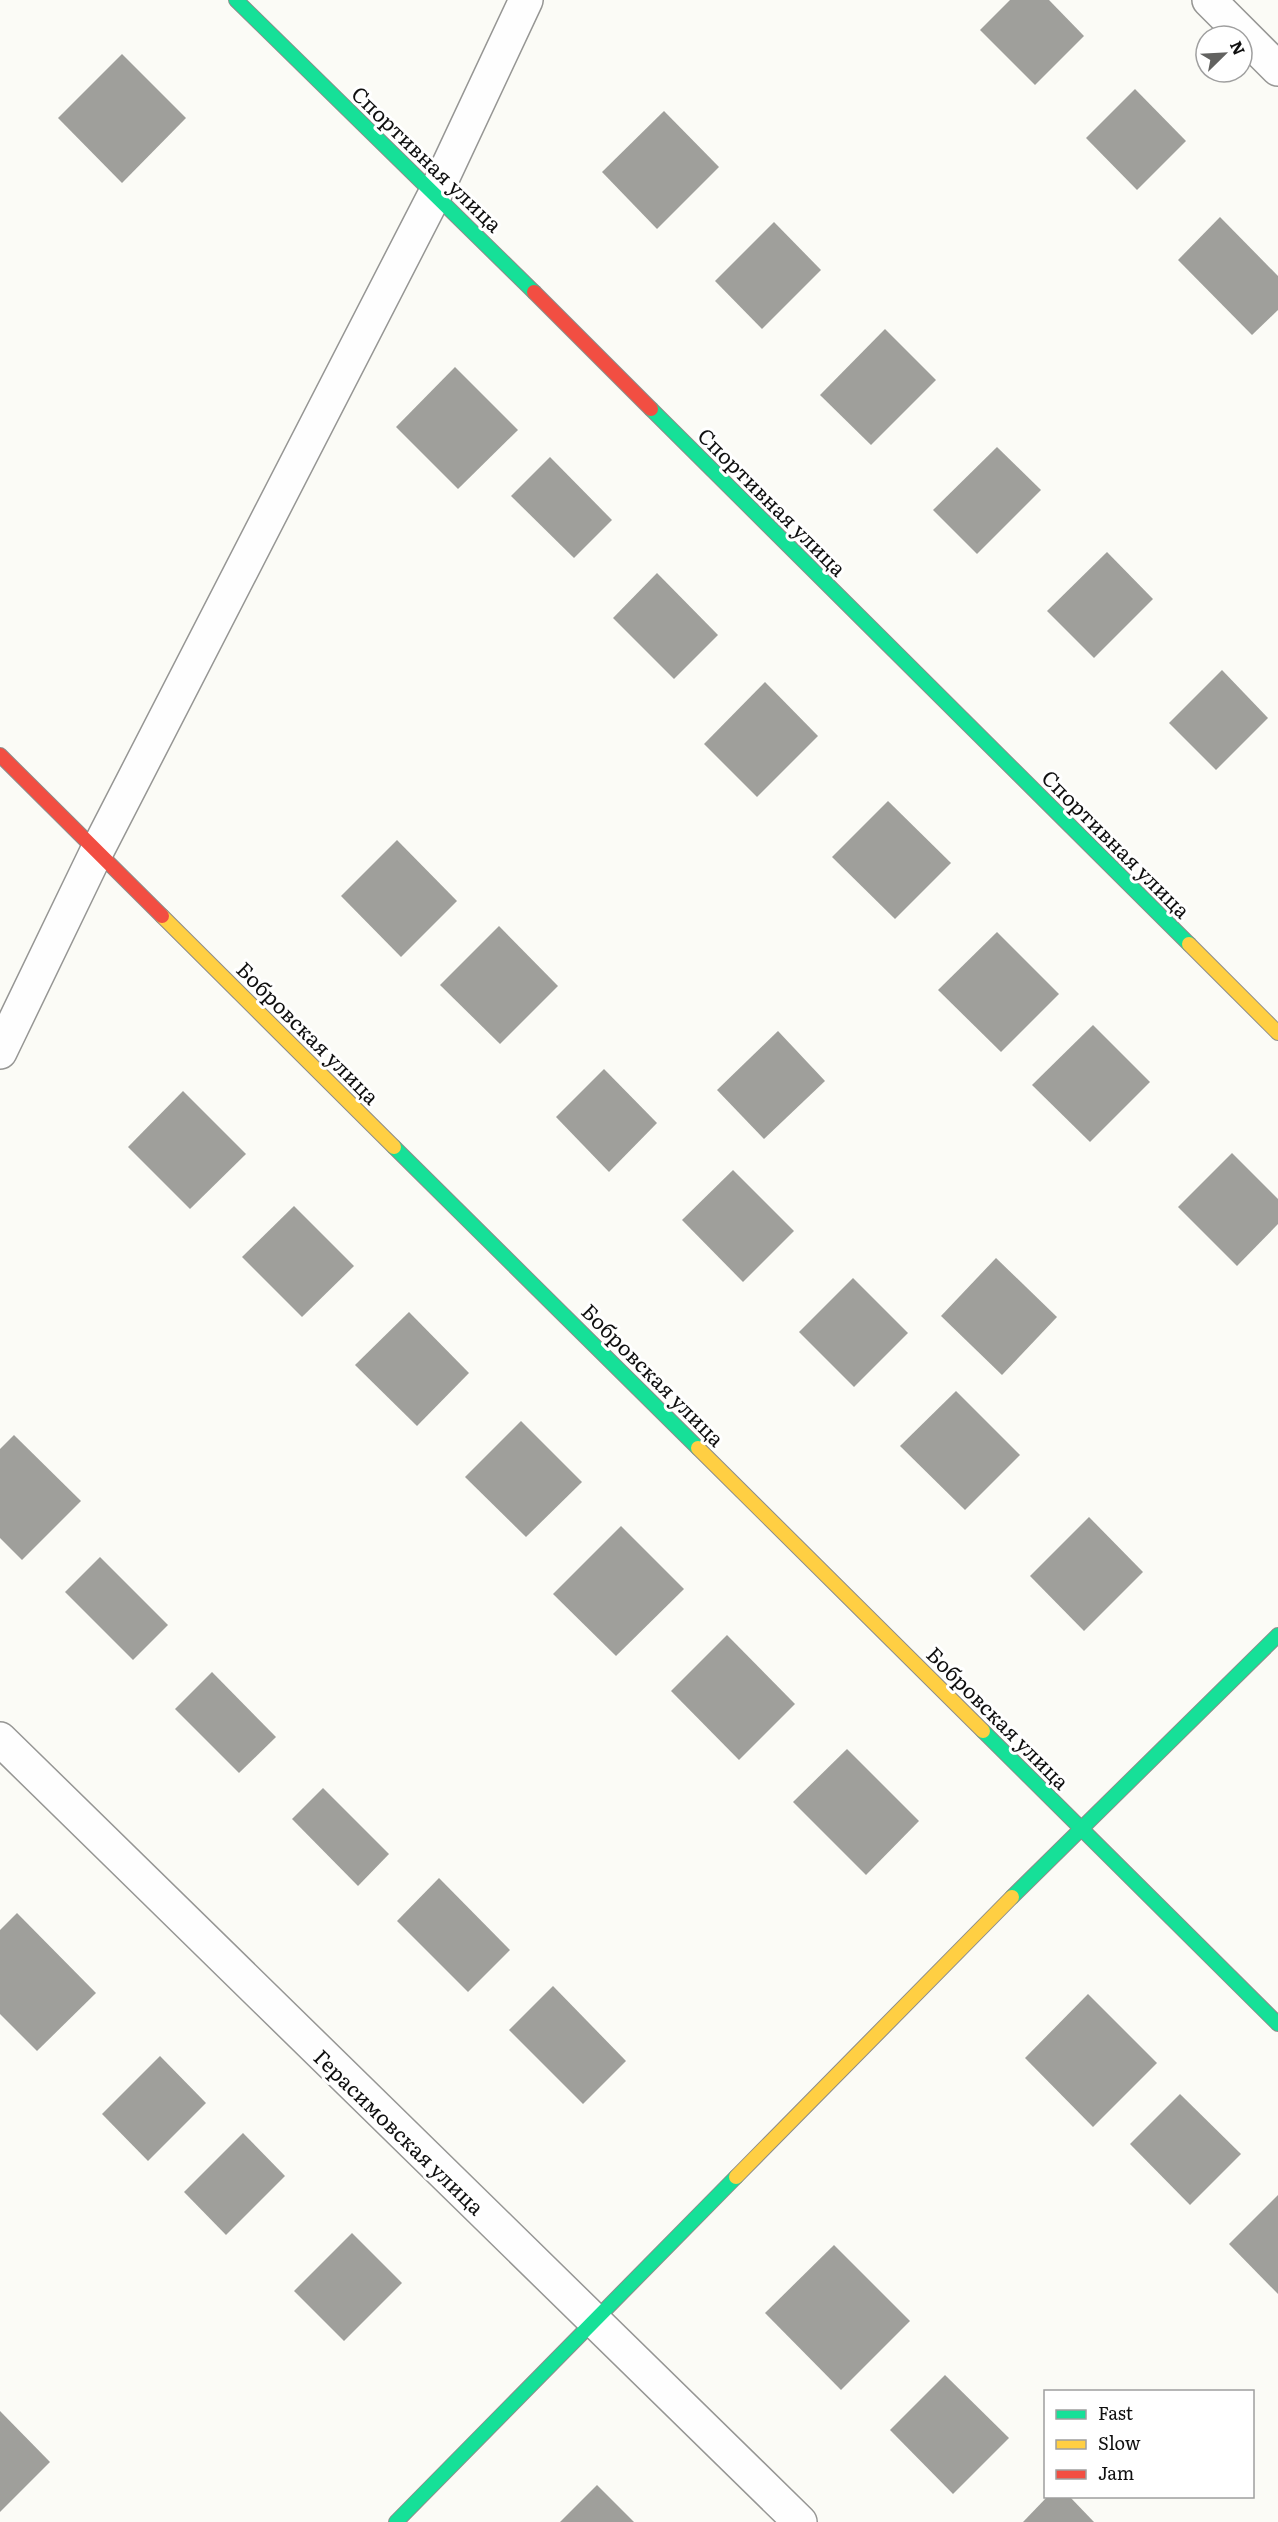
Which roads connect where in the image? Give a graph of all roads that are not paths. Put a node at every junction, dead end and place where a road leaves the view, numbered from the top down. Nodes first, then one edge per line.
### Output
1 (236, 0) edge
2 (526, 0) edge
3 (1209, 0) edge
4 (1278, 69) edge
5 (435, 194) junction
6 (0, 755) edge
7 (97, 850) junction
8 (1278, 1033) edge
9 (0, 1052) edge
10 (1278, 1635) edge
11 (0, 1739) edge
12 (1082, 1828) junction
13 (1278, 2024) edge
14 (595, 2322) junction
15 (396, 2522) edge
16 (800, 2522) edge

1 - 5 street, Спортивная улица
2 - 5 street
3 - 4 street
5 - 7 street
5 - 8 street, Спортивная улица
6 - 7 street, Бобровская улица
7 - 9 street
7 - 12 street, Бобровская улица
10 - 12 street
11 - 14 street, Герасимовская улица
12 - 13 street, Бобровская улица
12 - 14 street
14 - 15 street
14 - 16 street, Герасимовская улица

